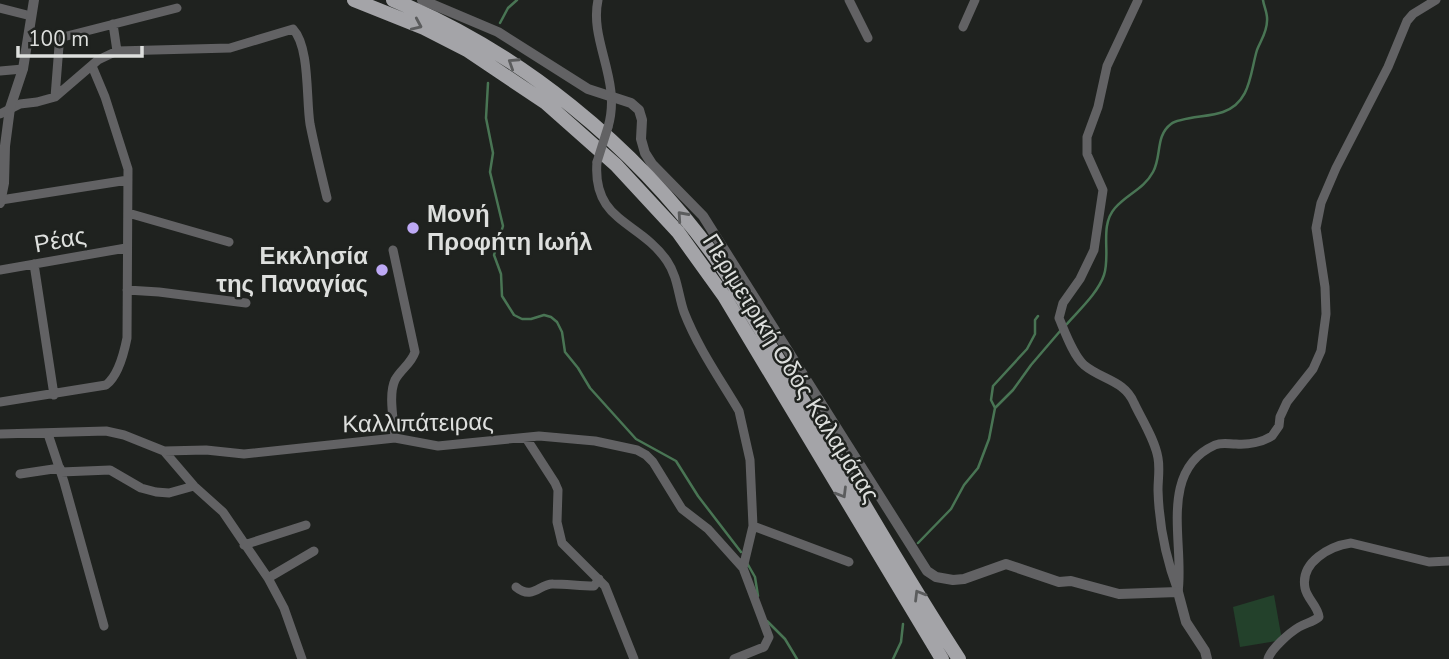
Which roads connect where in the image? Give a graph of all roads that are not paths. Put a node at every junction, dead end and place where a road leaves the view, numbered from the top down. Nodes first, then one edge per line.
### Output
1 (34, 0) edge
2 (354, 0) edge
3 (393, 0) edge
4 (423, 0) edge
5 (598, 0) edge
6 (849, 0) edge
7 (975, 0) edge
8 (1138, 0) edge
9 (1436, 0) edge
10 (0, 8) edge
11 (177, 8) dead end
12 (31, 16) junction
13 (113, 24) junction
14 (963, 27) dead end
15 (868, 38) dead end
16 (117, 51) junction
17 (92, 66) junction
18 (23, 69) junction
19 (0, 71) edge
20 (55, 97) junction
21 (613, 97) junction
22 (5, 111) edge
23 (128, 180) junction
24 (327, 198) dead end
25 (0, 201) edge
26 (128, 213) junction
27 (229, 242) dead end
28 (126, 248) junction
29 (393, 250) dead end
30 (34, 264) junction
31 (0, 270) edge
32 (127, 290) junction
33 (246, 303) dead end
34 (54, 395) junction
35 (0, 402) edge
36 (0, 434) edge
37 (48, 434) junction
38 (395, 438) junction
39 (526, 438) junction
40 (164, 451) junction
41 (61, 470) junction
42 (20, 474) dead end
43 (194, 486) junction
44 (306, 524) dead end
45 (753, 526) junction
46 (244, 545) junction
47 (314, 551) dead end
48 (1449, 561) edge
49 (849, 562) dead end
50 (743, 568) junction
51 (268, 578) junction
52 (599, 579) junction
53 (516, 587) dead end
54 (1178, 592) junction
55 (104, 626) dead end
56 (302, 659) edge
57 (634, 659) edge
58 (734, 659) edge
59 (942, 659) edge
60 (959, 659) edge
61 (1207, 659) edge
62 (1268, 659) edge

1 - 12 street
2 -> 59 main road, Περιμετρική Οδός Καλαμάτας
60 -> 3 main road, Περιμετρική Οδός Καλαμάτας
4 - 21 street
5 - 21 street
6 - 15 street
7 - 14 street
8 - 54 street
9 - 54 street
10 - 12 street
11 - 13 street
12 - 18 street
13 - 16 street
13 - 20 street
16 - 17 street
16 - 24 street
17 - 20 street
17 - 23 street
18 - 19 street
18 - 22 street
20 - 22 street
21 - 45 street, bridge
21 - 54 street
22 - 25 street
23 - 25 street
23 - 26 street
26 - 27 street
26 - 28 street
28 - 30 street, Ρέας
28 - 32 street
29 - 38 street
30 - 31 street, Ρέας
30 - 34 street
32 - 33 street
32 - 34 street
34 - 35 street
36 - 37 street, Καλλιπάτειρας
37 - 40 street, Καλλιπάτειρας
37 - 41 street
38 - 39 street, Καλλιπάτειρας
38 - 40 street, Καλλιπάτειρας
39 - 50 street, Καλλιπάτειρας
39 - 52 street
40 - 43 street
41 - 42 street
41 - 43 street
41 - 55 street
43 - 46 street
44 - 46 street
45 - 49 street
45 - 50 street
46 - 51 street
47 - 51 street
48 - 62 street
50 - 58 street
51 - 56 street
52 - 53 street
52 - 57 street
54 - 61 street

